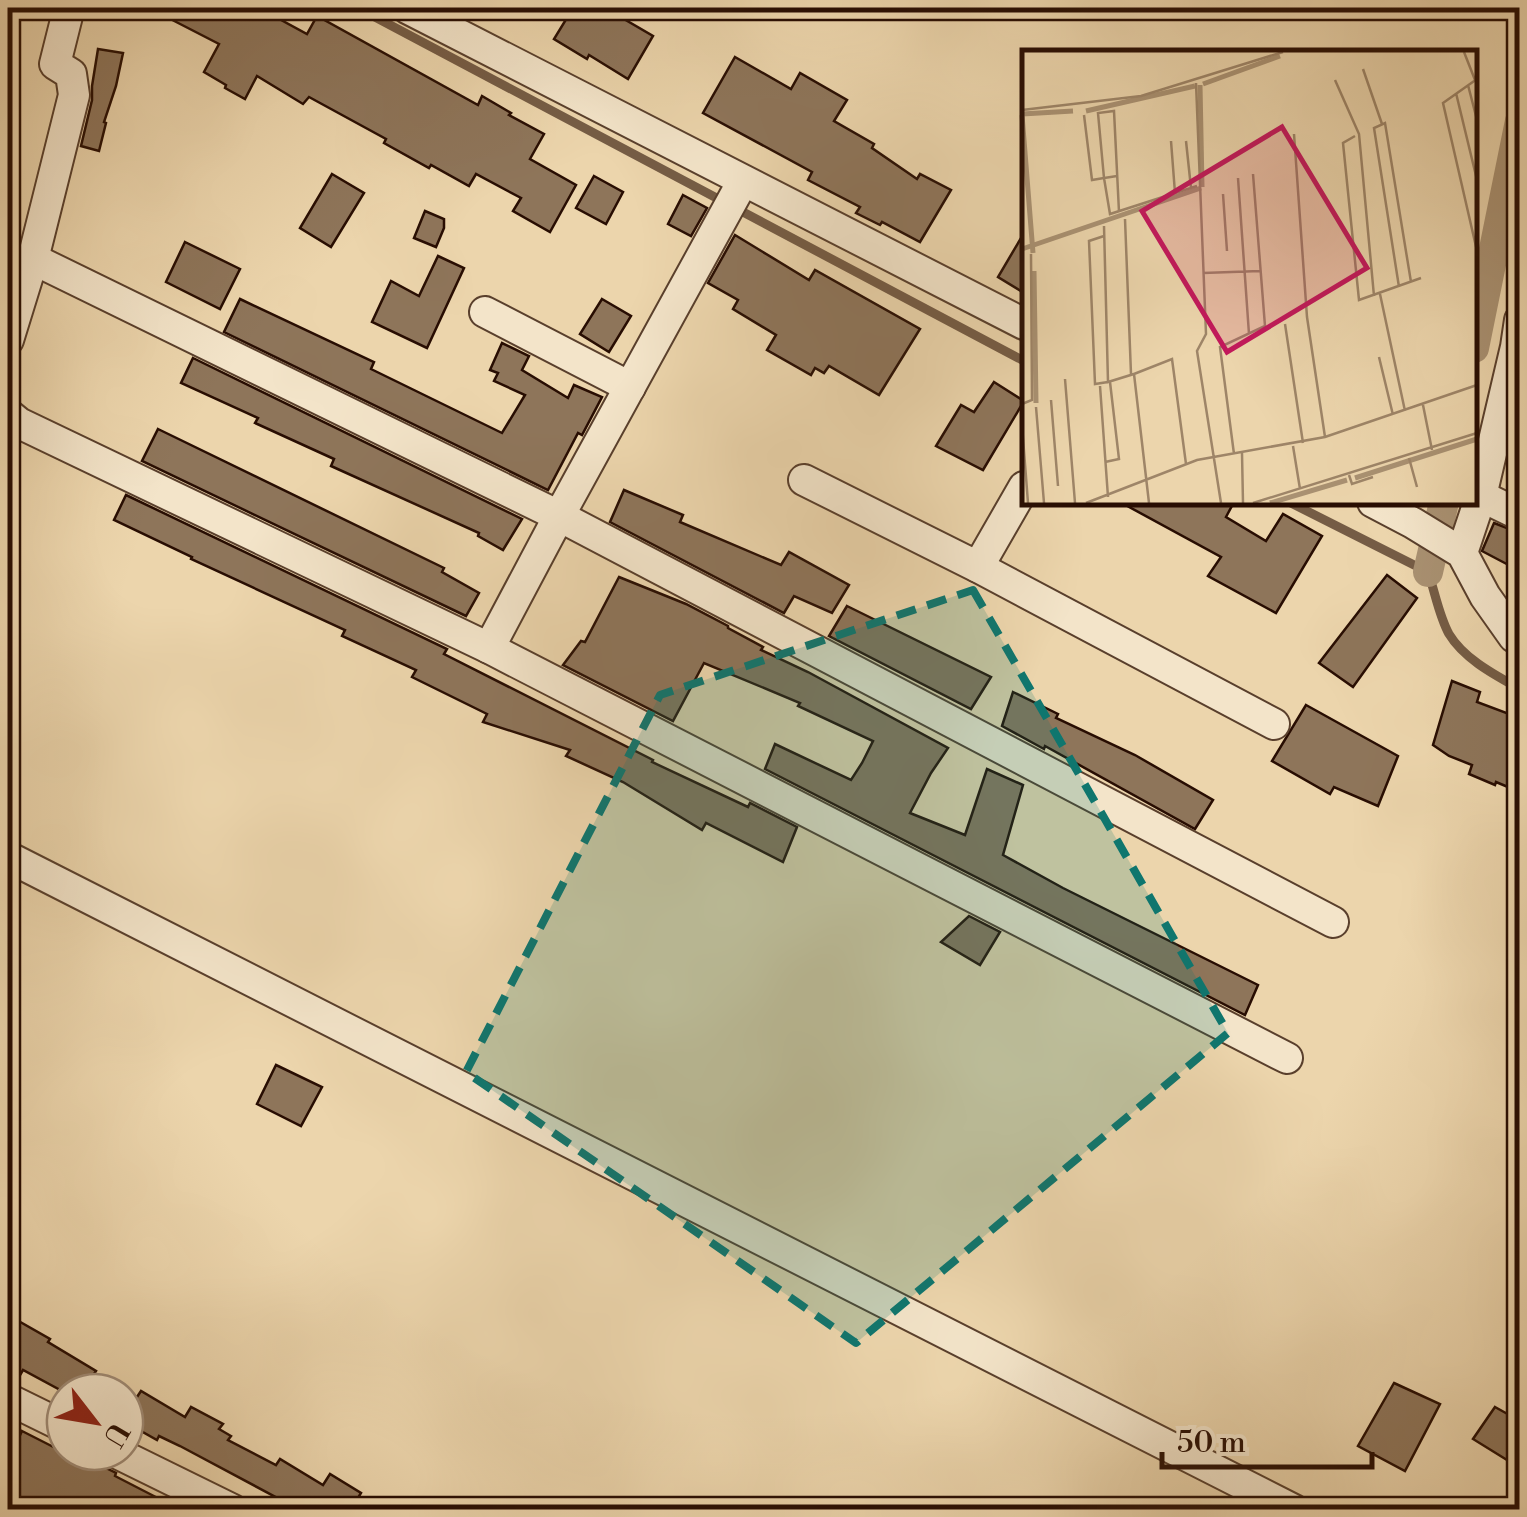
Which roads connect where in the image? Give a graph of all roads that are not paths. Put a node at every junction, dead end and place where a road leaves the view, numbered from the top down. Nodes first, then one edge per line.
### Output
1 (70, 8) edge
2 (407, 8) edge
3 (734, 197) junction
4 (33, 259) junction
5 (485, 312) dead end
6 (1022, 323) edge
7 (1518, 339) edge
8 (8, 340) edge
9 (630, 387) junction
10 (8, 414) edge
11 (804, 480) dead end
12 (1022, 490) edge
13 (1481, 496) junction
14 (1477, 503) edge
15 (1379, 505) edge
16 (1476, 505) edge
17 (1520, 514) edge
18 (559, 516) junction
19 (1453, 548) junction
20 (978, 567) junction
21 (1520, 640) edge
22 (489, 648) junction
23 (1274, 724) dead end
24 (8, 857) edge
25 (1333, 922) dead end
26 (1287, 1058) dead end
27 (8, 1399) edge
28 (45, 1418) edge
29 (145, 1467) edge
30 (232, 1510) edge
31 (1294, 1510) edge

1 - 4 street
2 - 3 street
3 - 6 street
3 - 9 street
4 - 8 street
4 - 18 street
5 - 9 street
7 - 13 street
9 - 18 street
10 - 22 street
11 - 20 street
12 - 20 street
13 - 14 street
13 - 17 street
15 - 19 street
16 - 19 street
18 - 22 street
18 - 25 street
19 - 21 street
20 - 23 street
22 - 26 street
24 - 31 street
27 - 28 street
29 - 30 street

